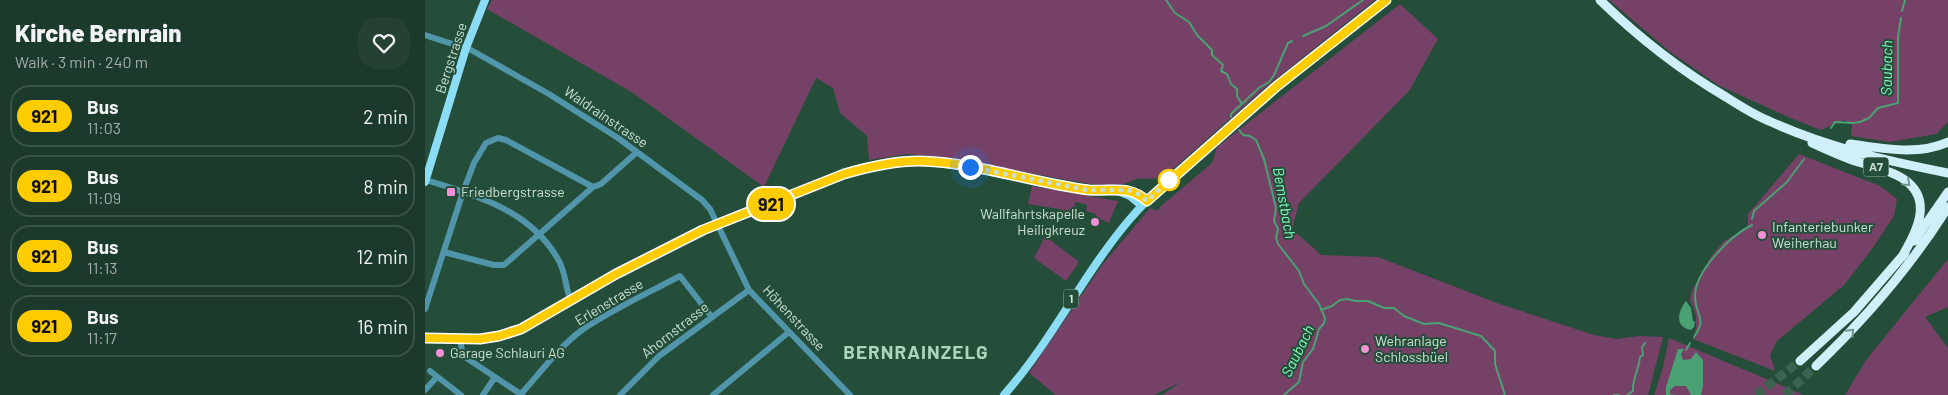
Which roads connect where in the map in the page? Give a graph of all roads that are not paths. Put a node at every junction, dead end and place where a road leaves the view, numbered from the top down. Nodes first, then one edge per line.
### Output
1 (485, 0) edge
2 (1386, 0) edge
3 (1600, 0) edge
4 (425, 35) edge
5 (466, 48) junction
6 (1727, 97) junction
7 (1767, 120) junction
8 (1948, 142) edge
9 (1850, 144) junction
10 (637, 152) junction
11 (1945, 169) edge
12 (425, 181) edge
13 (593, 187) junction
14 (463, 192) junction
15 (1948, 192) edge
16 (1144, 204) junction
17 (1948, 208) edge
18 (717, 224) junction
19 (539, 234) junction
20 (444, 252) junction
21 (1902, 257) junction
22 (749, 290) junction
23 (571, 301) junction
24 (425, 309) edge
25 (711, 316) junction
26 (789, 332) junction
27 (425, 338) edge
28 (461, 339) junction
29 (1800, 361) tunnel mouth
30 (1816, 366) tunnel mouth
31 (430, 371) dead end
32 (437, 377) junction
33 (495, 377) junction
34 (425, 390) edge
35 (456, 394) edge
36 (483, 395) edge
37 (521, 395) edge
38 (620, 395) edge
39 (713, 395) edge
40 (850, 395) edge
41 (1004, 395) edge

1 - 5 main road, Bergstrasse
2 - 16 main road, 1
3 - 6 highway
4 - 5 street, Waldrainstrasse
5 - 10 street, Waldrainstrasse
5 - 12 main road, Bergstrasse
6 - 7 highway, A7
6 - 9 highway, A7
7 - 11 highway, A7
7 -> 21 highway, A7
8 - 9 highway, A7
9 - 11 highway, A7
10 - 13 street
10 - 18 street, Waldrainstrasse
12 - 14 street
13 - 14 street
13 - 19 street
14 - 19 street
14 - 20 street
15 - 21 highway, A7
16 - 18 main road
16 - 41 main road, 1
30 -> 17 highway
18 - 22 street, Höhenstrasse
18 - 23 main road
19 - 20 street
19 - 23 street
20 - 24 street
21 - 29 highway, A7
22 - 25 street, Ahornstrasse
22 - 26 street, Höhenstrasse
23 - 28 main road
25 - 37 street, Erlenstrasse
25 - 38 street, Ahornstrasse
26 - 39 street
26 - 40 street, Höhenstrasse
27 - 28 main road
28 - 33 street
31 - 32 street
32 - 34 street
32 - 35 street
33 - 36 street
33 - 37 street

